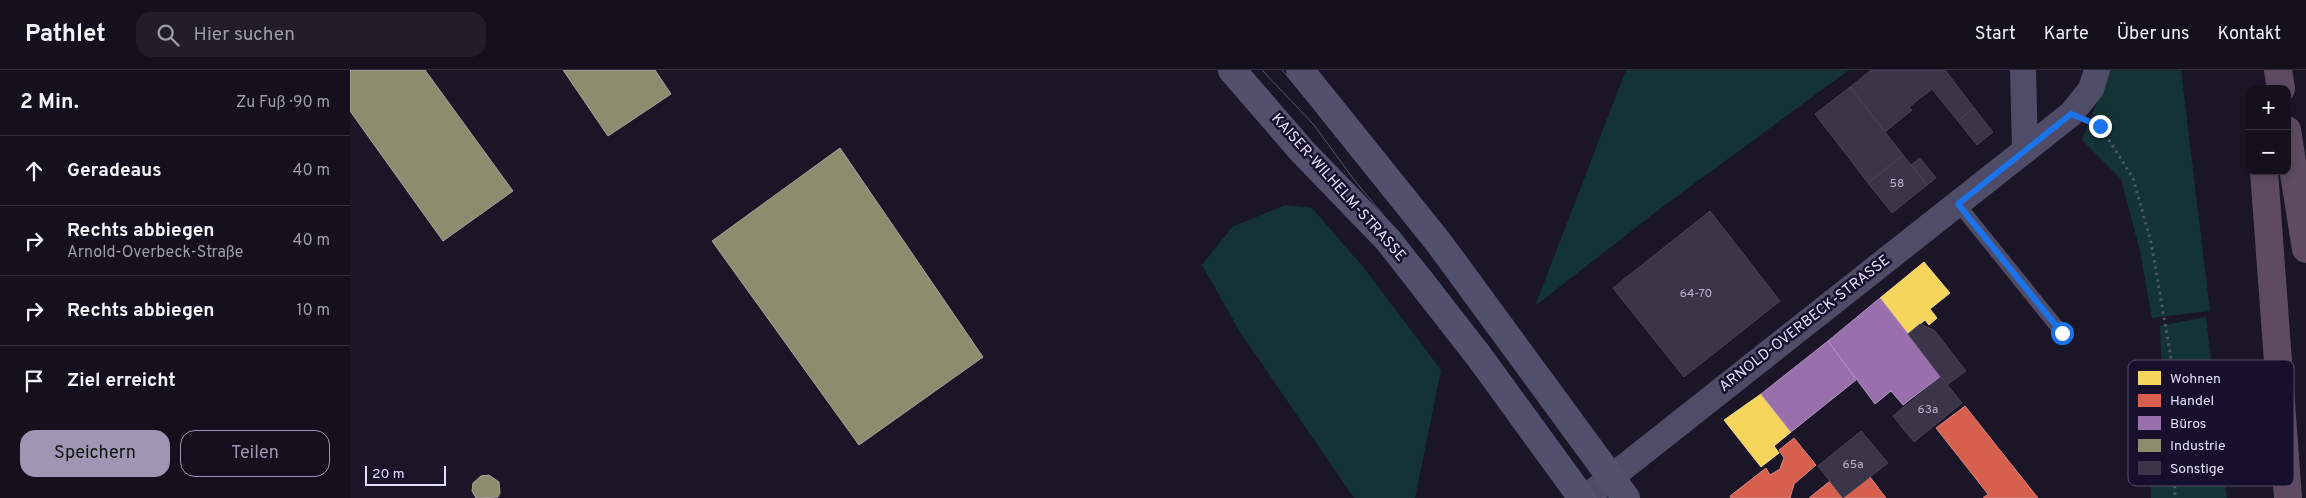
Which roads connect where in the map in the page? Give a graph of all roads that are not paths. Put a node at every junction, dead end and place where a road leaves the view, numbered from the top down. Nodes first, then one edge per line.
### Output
1 (1232, 70) edge
2 (1300, 70) edge
3 (2023, 70) edge
4 (2097, 70) edge
5 (2263, 70) edge
6 (2278, 70) edge
7 (2262, 85) edge
8 (2280, 85) edge
9 (2025, 150) junction
10 (2291, 155) edge
11 (2264, 175) edge
12 (1958, 204) junction
13 (2306, 248) edge
14 (2062, 333) dead end
15 (2278, 360) edge
16 (1619, 488) edge
17 (1584, 498) edge

1 - 17 main road, KAISER-WILHELM-STRASSE
2 - 16 main road
3 - 9 street
4 - 9 street, ARNOLD-OVERBECK-STRASSE
5 - 7 highway
6 - 8 highway
9 - 12 street, ARNOLD-OVERBECK-STRASSE
10 - 13 highway
11 - 15 highway
12 - 14 lane
12 - 16 street, ARNOLD-OVERBECK-STRASSE
16 - 17 street, ARNOLD-OVERBECK-STRASSE

